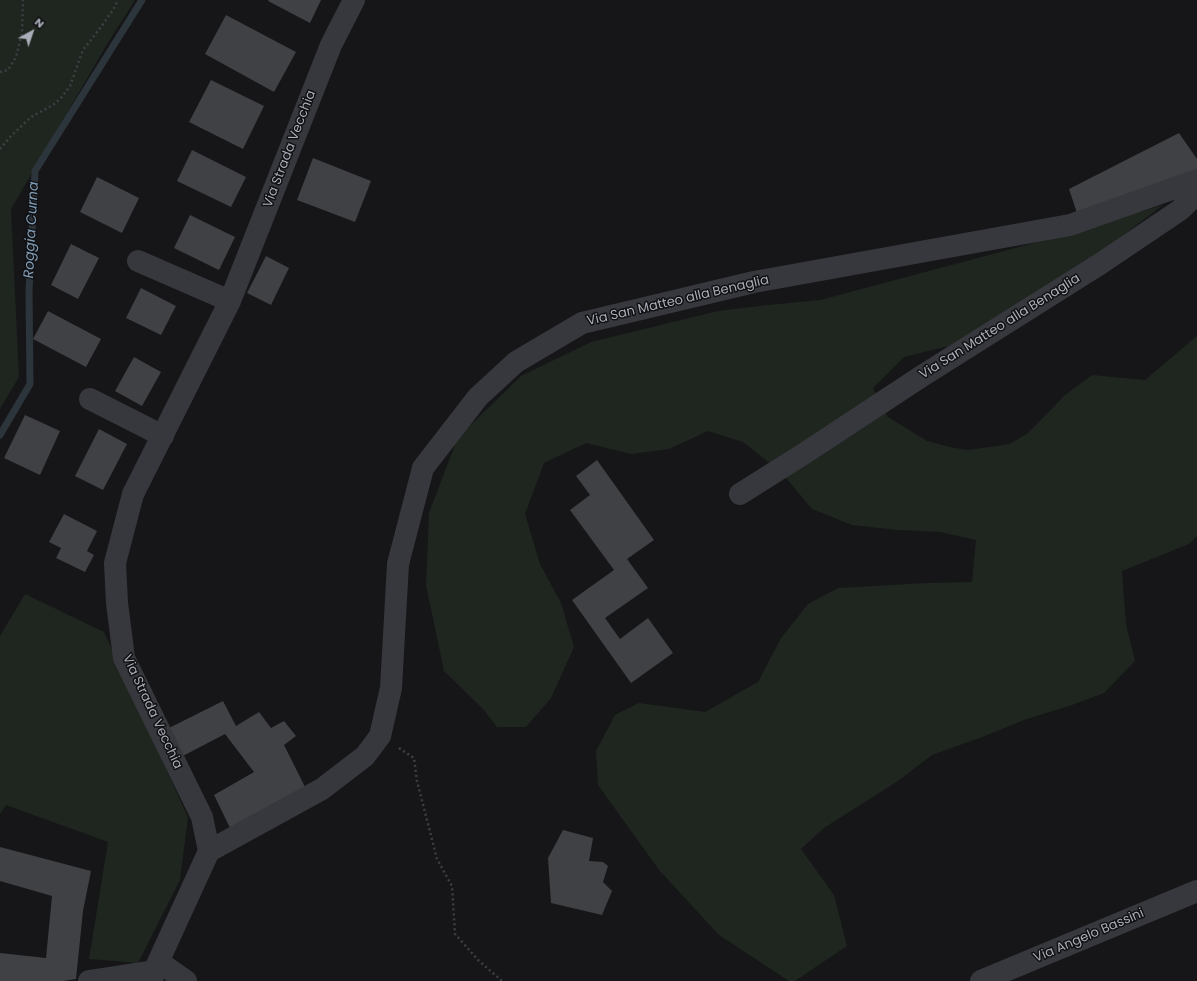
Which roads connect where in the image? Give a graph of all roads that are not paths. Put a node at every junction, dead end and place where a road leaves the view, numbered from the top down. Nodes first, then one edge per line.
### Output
1 (354, 0) edge
2 (1197, 180) edge
3 (1197, 194) edge
4 (138, 261) dead end
5 (230, 301) junction
6 (90, 399) dead end
7 (163, 436) junction
8 (740, 494) dead end
9 (209, 851) junction
10 (1197, 891) edge
11 (155, 971) edge
12 (88, 981) edge
13 (186, 981) edge
14 (981, 981) edge

1 - 5 street, Via Strada Vecchia
2 - 9 street, Via San Matteo alla Benaglia
3 - 8 street, Via San Matteo alla Benaglia
4 - 5 street
5 - 7 street, Via Strada Vecchia
6 - 7 street
7 - 9 street, Via Strada Vecchia
9 - 11 street
10 - 14 street, Via Angelo Bassini
11 - 12 street
11 - 13 street

